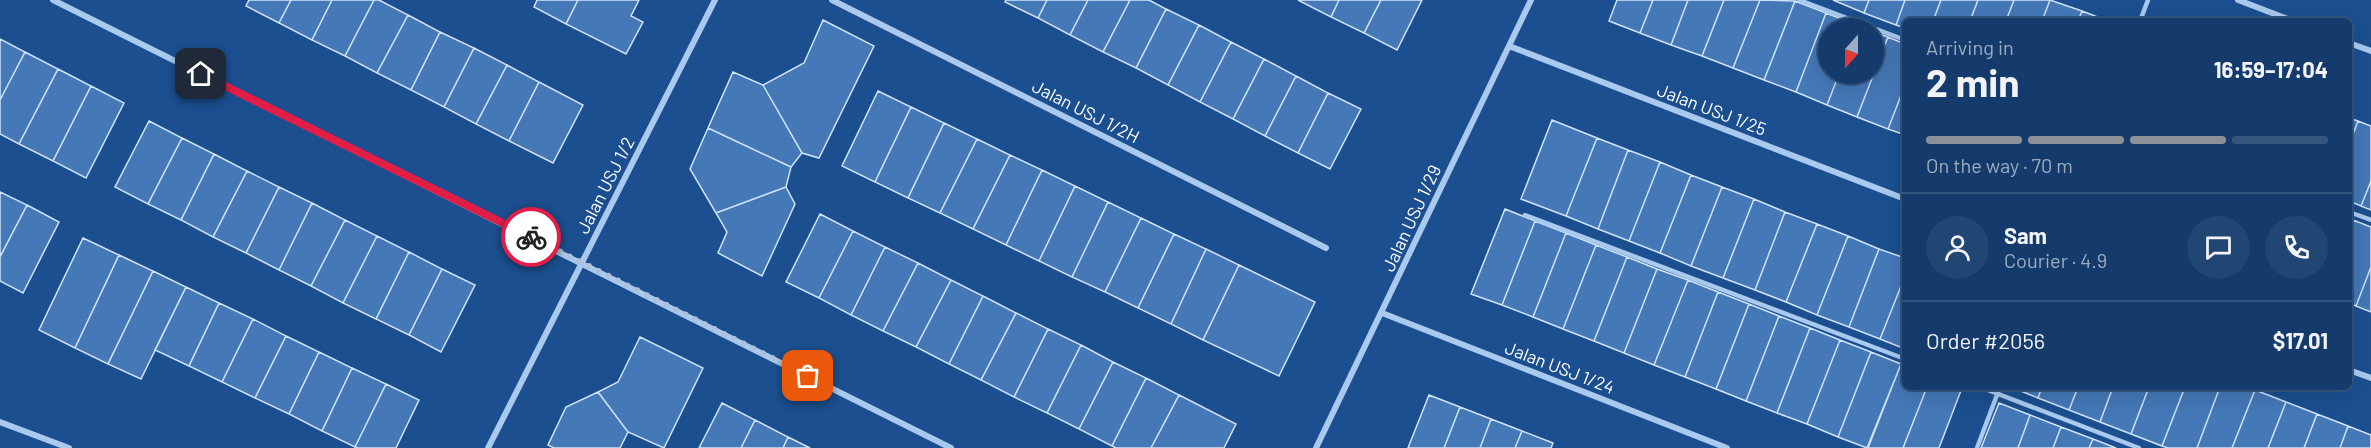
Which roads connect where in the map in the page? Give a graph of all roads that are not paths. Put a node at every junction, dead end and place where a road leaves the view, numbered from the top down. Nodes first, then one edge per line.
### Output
1 (53, 0) edge
2 (715, 0) edge
3 (832, 0) edge
4 (1531, 0) edge
5 (1799, 0) edge
6 (2148, 0) edge
7 (2238, 0) edge
8 (2141, 18) edge
9 (2285, 18) edge
10 (1902, 39) edge
11 (2352, 44) edge
12 (1509, 46) junction
13 (2371, 51) edge
14 (1902, 198) edge
15 (2352, 213) edge
16 (1525, 215) dead end
17 (2371, 220) edge
18 (1326, 248) dead end
19 (583, 263) junction
20 (1382, 313) junction
21 (1902, 358) edge
22 (2352, 371) edge
23 (2371, 378) edge
24 (1989, 390) edge
25 (1999, 390) edge
26 (1998, 393) junction
27 (0, 422) edge
28 (69, 448) edge
29 (488, 448) edge
30 (951, 448) edge
31 (1316, 448) edge
32 (1727, 448) edge
33 (1977, 448) edge
34 (2139, 448) edge

1 - 19 street
2 - 19 street, Jalan USJ 1/2
3 - 18 street, Jalan USJ 1/2H
4 - 12 street, Jalan USJ 1/29
5 - 10 lane
6 - 8 lane
7 - 9 street
11 - 13 street
12 - 14 street, Jalan USJ 1/25
12 - 20 street, Jalan USJ 1/29
15 - 17 lane
16 - 21 lane
19 - 29 street, Jalan USJ 1/2
19 - 30 street
20 - 31 street, Jalan USJ 1/29
20 - 32 street, Jalan USJ 1/24
22 - 23 street
24 - 26 lane
25 - 26 lane
26 - 33 lane
26 - 34 lane
27 - 28 street

